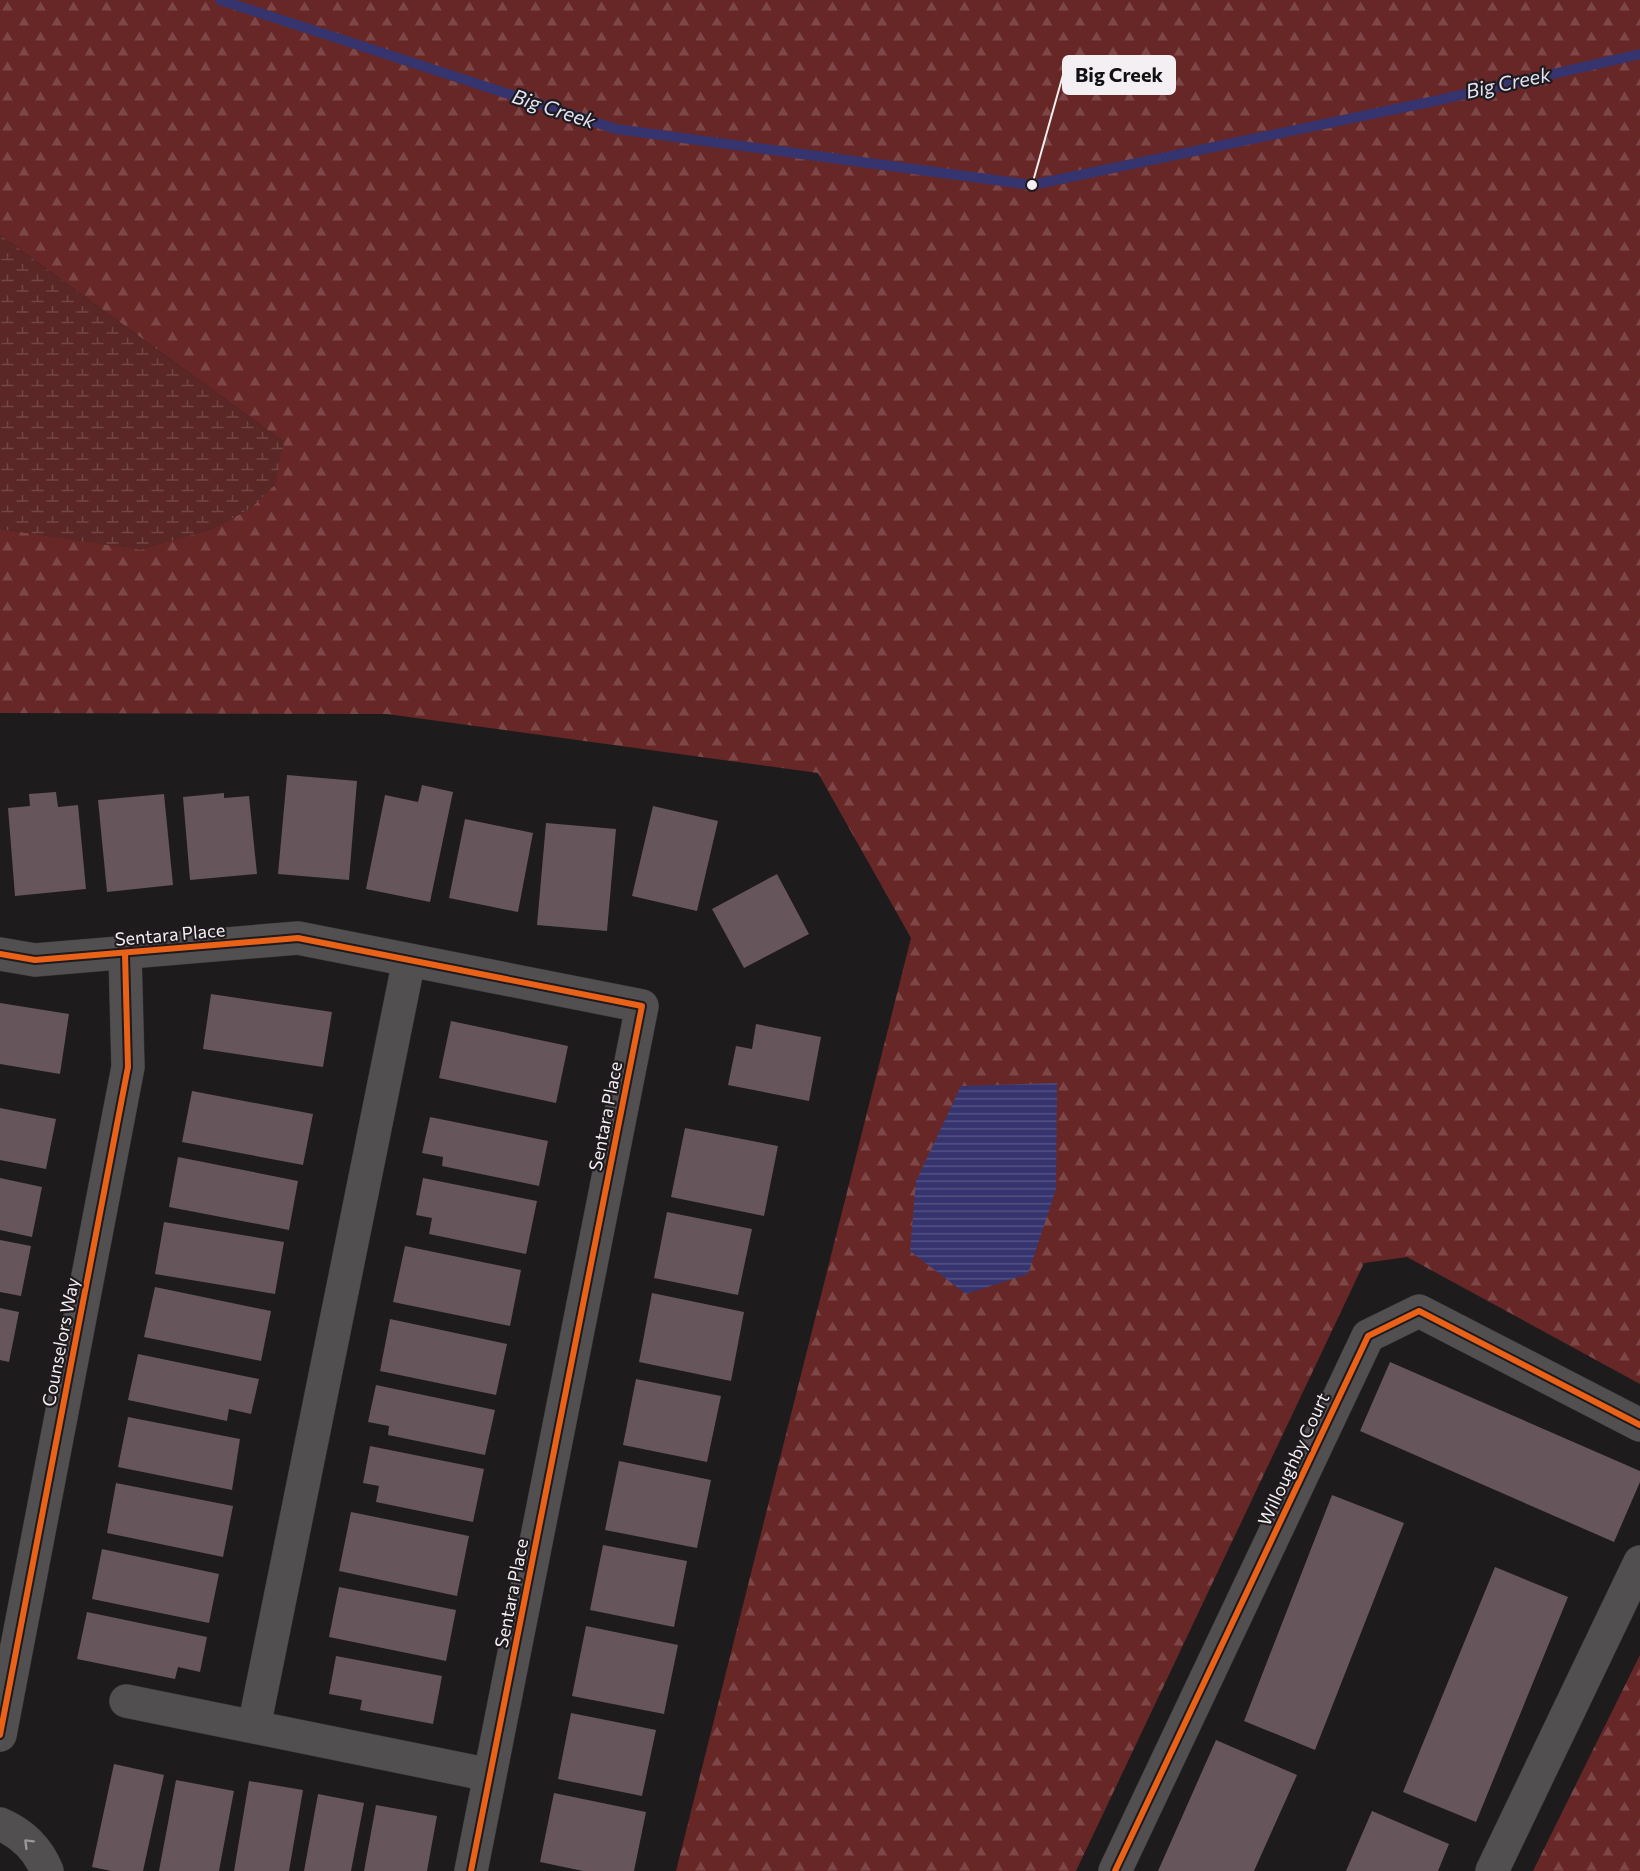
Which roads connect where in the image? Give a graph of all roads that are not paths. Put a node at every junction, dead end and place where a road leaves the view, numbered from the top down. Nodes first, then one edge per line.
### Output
1 (124, 953) junction
2 (0, 954) edge
3 (409, 960) junction
4 (1640, 1425) edge
5 (1640, 1562) edge
6 (126, 1701) dead end
7 (254, 1727) junction
8 (0, 1735) edge
9 (490, 1775) junction
10 (0, 1824) edge
11 (47, 1871) edge
12 (471, 1871) edge
13 (1115, 1871) edge
14 (1492, 1871) edge

1 - 2 street, Sentara Place
1 - 3 street, Sentara Place
1 - 8 street, Counselors Way
3 - 7 street
3 - 9 street, Sentara Place
4 - 13 street, Willoughby Court
5 - 14 street
6 - 7 street
7 - 9 street
9 - 12 street, Sentara Place
11 -> 10 street

